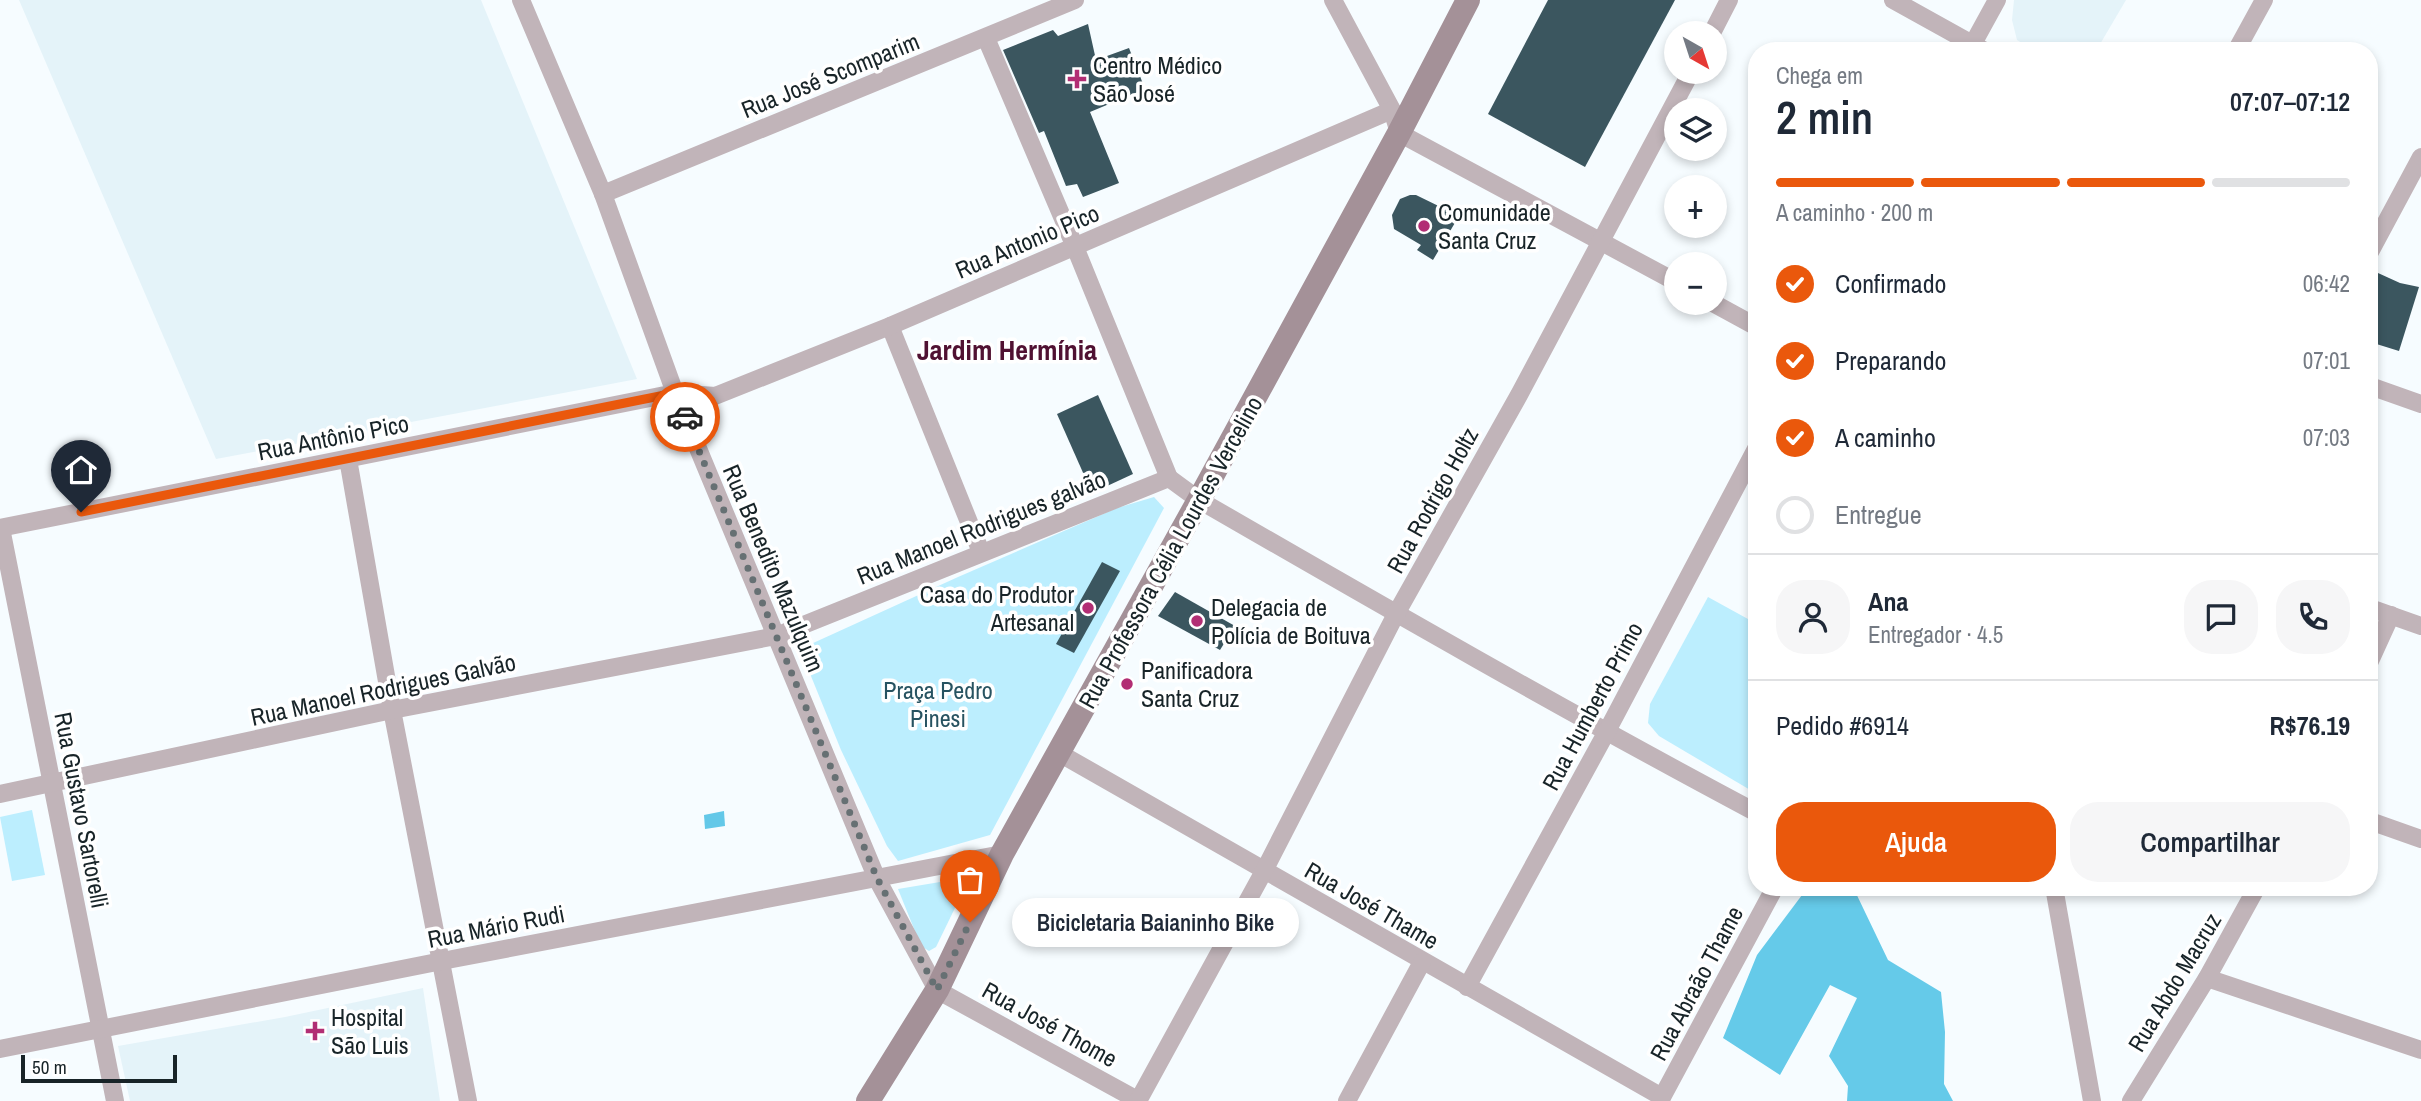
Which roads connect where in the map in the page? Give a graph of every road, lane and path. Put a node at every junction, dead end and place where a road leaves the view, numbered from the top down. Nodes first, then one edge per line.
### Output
1 (521, 0) edge
2 (1074, 0) edge
3 (1333, 0) edge
4 (1468, 0) edge
5 (1730, 0) edge
6 (1893, 0) edge
7 (1997, 0) edge
8 (2264, 0) edge
9 (1719, 21) edge
10 (986, 38) junction
11 (1966, 42) edge
12 (1979, 42) edge
13 (2241, 42) edge
14 (1684, 84) edge
15 (1396, 121) junction
16 (2421, 157) edge
17 (603, 194) junction
18 (2378, 237) edge
19 (1600, 239) junction
20 (1075, 247) junction
21 (1664, 275) edge
22 (1727, 311) edge
23 (1748, 322) edge
24 (890, 327) junction
25 (2378, 389) edge
26 (675, 393) junction
27 (2421, 404) edge
28 (348, 458) junction
29 (1748, 464) edge
30 (1169, 478) junction
31 (1199, 500) junction
32 (1, 528) edge
33 (981, 552) junction
34 (2378, 611) edge
35 (1396, 614) junction
36 (2391, 615) junction
37 (2421, 626) edge
38 (776, 636) junction
39 (2378, 643) edge
40 (393, 710) junction
41 (1606, 733) junction
42 (1059, 753) junction
43 (52, 783) junction
44 (0, 794) edge
45 (1748, 808) edge
46 (2378, 824) edge
47 (2421, 839) edge
48 (1002, 854) junction
49 (1264, 871) junction
50 (877, 878) junction
51 (1770, 896) edge
52 (2056, 896) edge
53 (2252, 896) edge
54 (442, 961) junction
55 (1422, 962) junction
56 (2207, 978) junction
57 (1467, 987) junction
58 (937, 990) junction
59 (101, 1029) junction
60 (0, 1049) edge
61 (2421, 1050) edge
62 (1661, 1099) edge
63 (115, 1101) edge
64 (468, 1101) edge
65 (868, 1101) edge
66 (1138, 1101) edge
67 (1347, 1101) edge
68 (2092, 1101) edge
69 (2131, 1101) edge

1 - 17 street, Rua Benedito Mazulquim
2 - 10 street, Rua José Scomparim
3 - 15 street
4 - 15 main road, Rua Professora Célia Lourdes Vercelino
5 - 9 street
6 - 11 street
7 - 12 street
8 - 13 street
10 - 17 street, Rua José Scomparim
10 - 20 street
14 - 19 street, Rua Rodrigo Holtz
15 - 19 street
15 - 20 street, Rua Antonio Pico
15 - 31 main road, Rua Professora Célia Lourdes Vercelino
16 - 18 street
17 - 26 street, Rua Benedito Mazulquim
19 - 21 street
19 - 35 street, Rua Rodrigo Holtz
20 - 24 street, Rua Antonio Pico
20 - 30 street
22 - 23 street
24 - 26 street, Rua Antonio Pico
24 - 33 street
25 - 27 street
26 - 28 street, Rua Antônio Pico
26 - 38 street, Rua Benedito Mazulquim
28 - 32 street, Rua Antônio Pico
28 - 40 street
29 - 41 street, Rua Humberto Primo
30 - 31 street
30 - 33 street, Rua Manoel Rodrigues galvão
31 - 35 street
31 - 42 main road, Rua Professora Célia Lourdes Vercelino
32 - 43 street, Rua Gustavo Sartorelli
33 - 38 street, Rua Manoel Rodrigues galvão
34 - 36 street
35 - 41 street
35 - 49 street, Rua Rodrigo Holtz
36 - 37 street
36 - 39 street
38 - 40 street, Rua Manoel Rodrigues Galvão
38 - 50 street, Rua Benedito Mazulquim
40 - 43 street, Rua Manoel Rodrigues Galvão
40 - 54 street
41 - 45 street
41 - 57 street, Rua Humberto Primo
42 - 48 main road, Rua Professora Célia Lourdes Vercelino
42 - 49 street, Rua José Thame
43 - 44 street, Rua Manoel Rodrigues Galvão
43 - 59 street, Rua Gustavo Sartorelli
46 - 47 street
48 - 50 street, Rua Mário Rudi
48 - 58 main road, Rua Professora Célia Lourdes Vercelino
49 - 55 street, Rua José Thame
49 - 66 street, Rua Rodrigo Holtz
50 - 54 street, Rua Mário Rudi
50 - 58 street, Rua Benedito Mazulquim
51 - 62 street, Rua Abraão Thame
52 - 68 street
53 - 56 street, Rua Abdo Macruz
54 - 59 street, Rua Mário Rudi
54 - 64 street
55 - 57 street, Rua José Thame
55 - 67 street
56 - 61 street
56 - 69 street, Rua Abdo Macruz
57 - 62 street, Rua José Thame
58 - 65 main road, Rua Professora Célia Lourdes Vercelino
58 - 66 street, Rua José Thome
59 - 60 street, Rua Mário Rudi
59 - 63 street, Rua Gustavo Sartorelli

